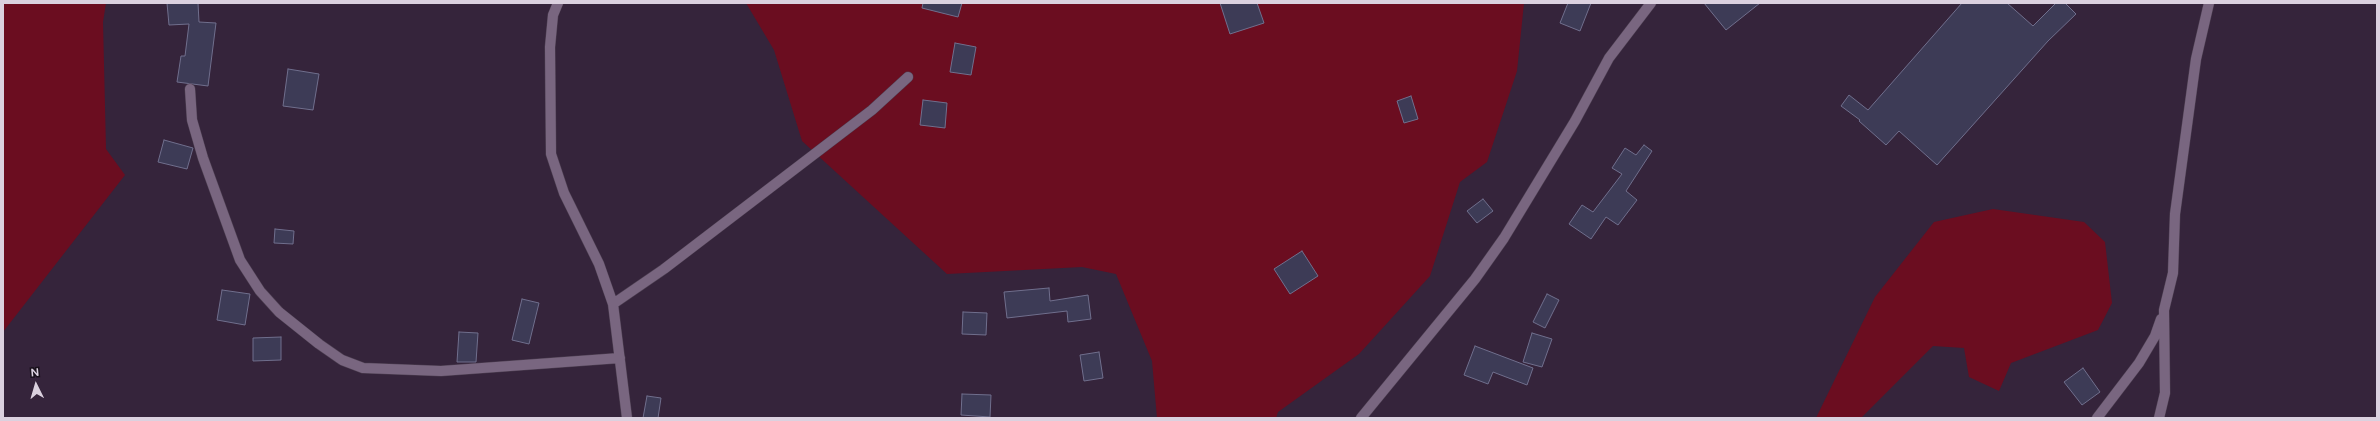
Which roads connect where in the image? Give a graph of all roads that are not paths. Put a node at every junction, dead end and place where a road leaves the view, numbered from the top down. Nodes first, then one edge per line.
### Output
1 (558, 3) edge
2 (1651, 3) edge
3 (2209, 3) edge
4 (908, 77) dead end
5 (190, 89) dead end
6 (613, 304) junction
7 (2164, 310) junction
8 (620, 358) junction
9 (628, 418) edge
10 (1361, 418) edge
11 (2096, 418) edge
12 (2159, 418) edge

1 - 6 street
2 - 10 street
3 - 7 street
4 - 6 street
5 - 8 street
6 - 8 street
7 - 11 street
7 - 12 street
8 - 9 street

